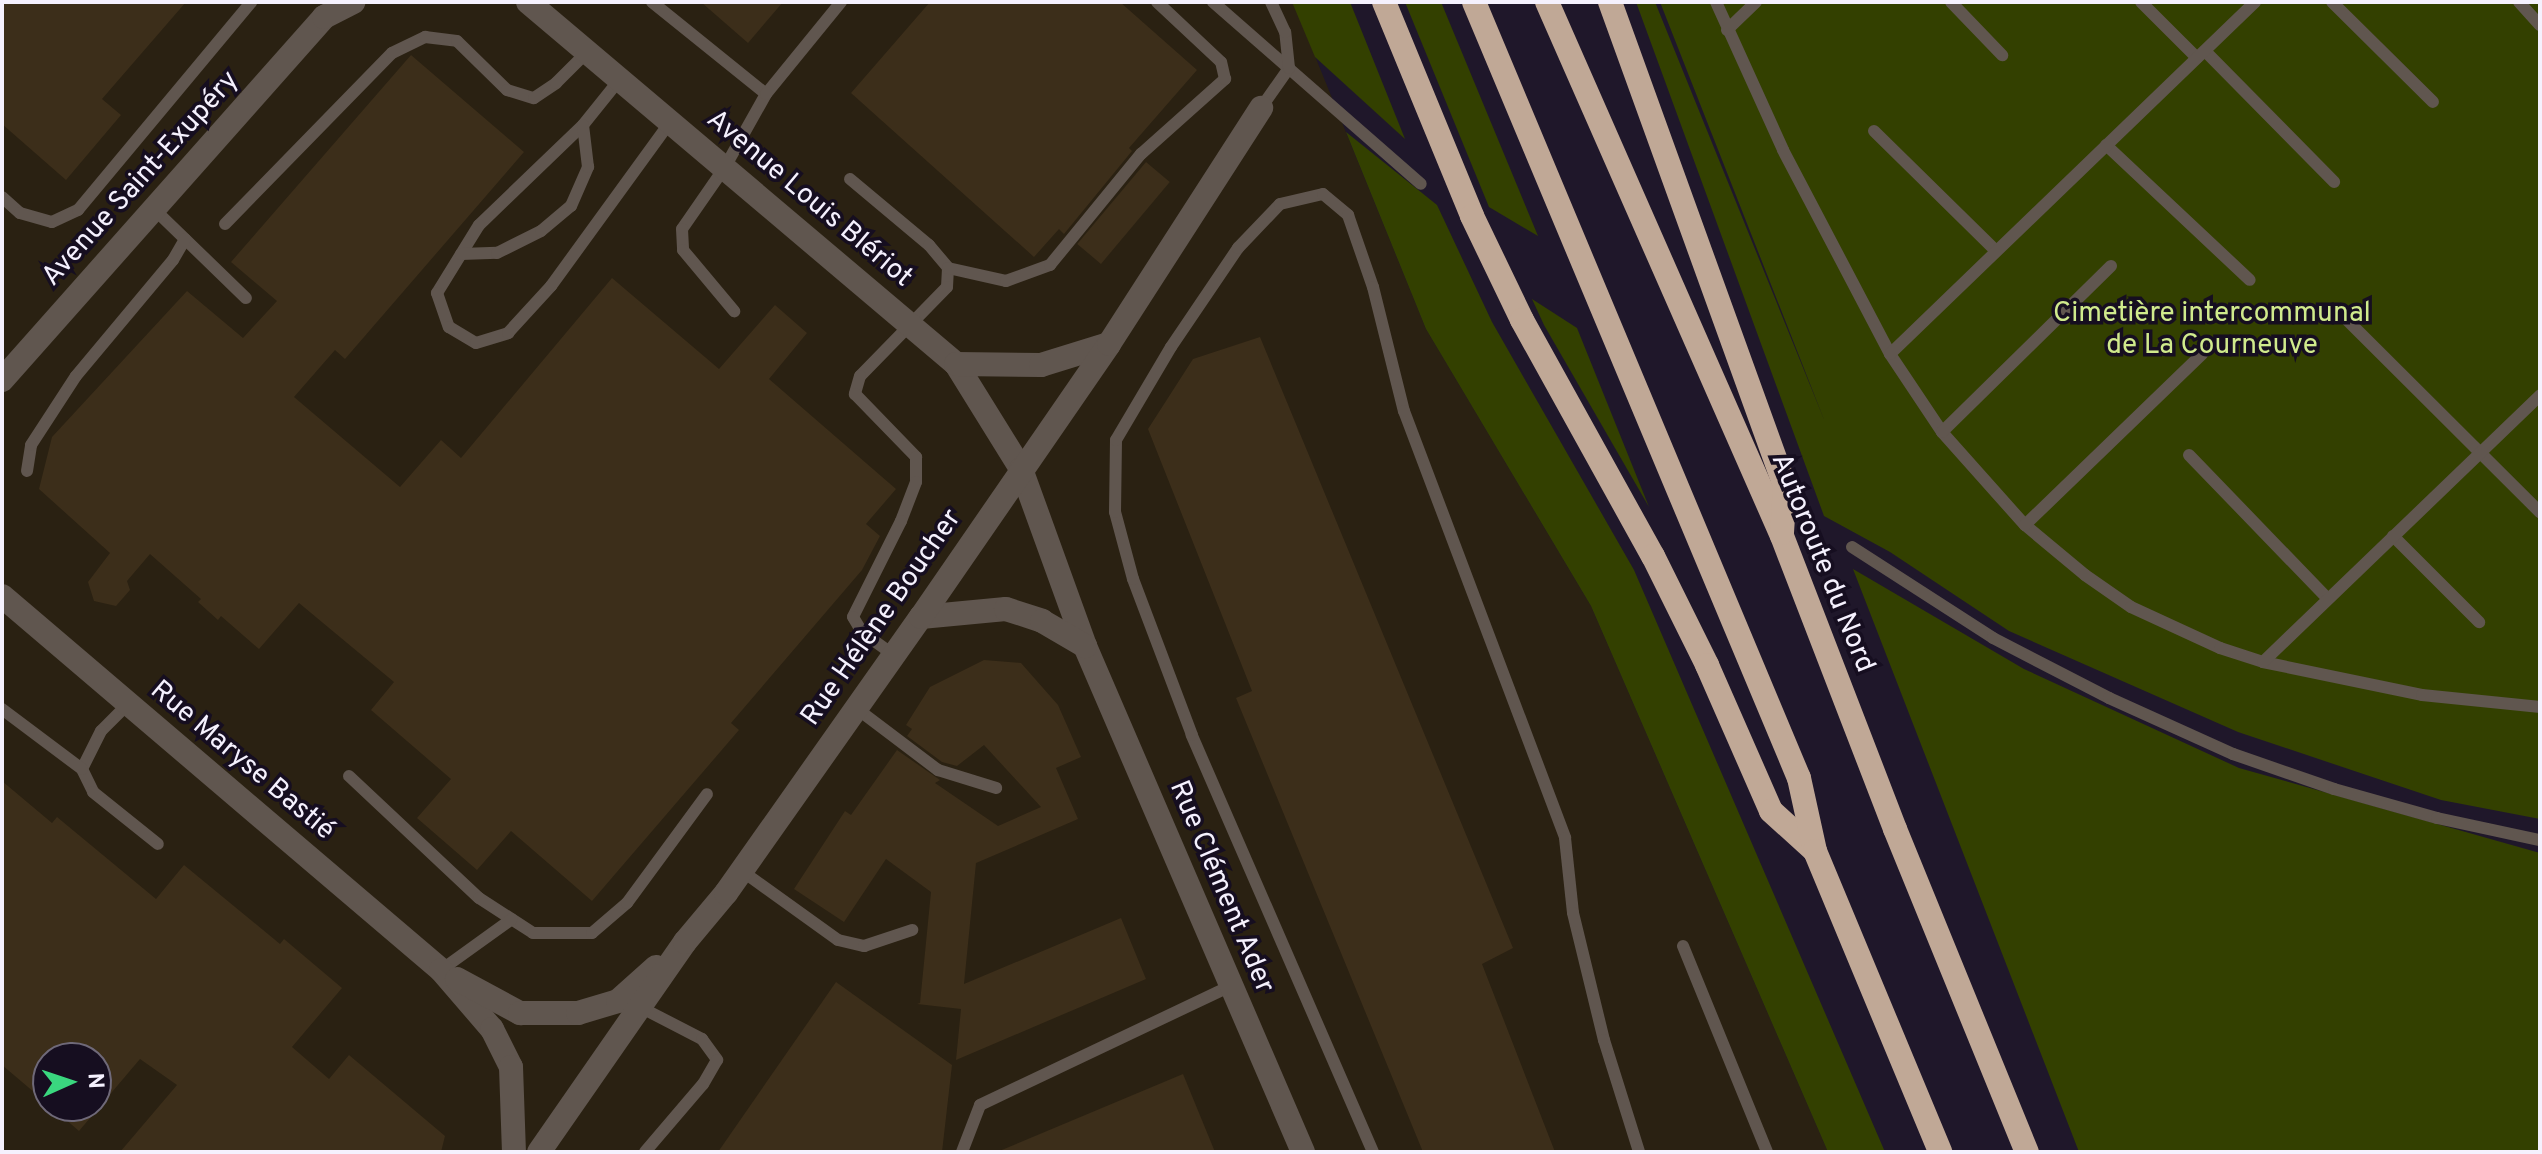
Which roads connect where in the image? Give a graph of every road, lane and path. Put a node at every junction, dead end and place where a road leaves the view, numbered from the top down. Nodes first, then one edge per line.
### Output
1 (251, 2) edge
2 (353, 2) edge
3 (528, 2) edge
4 (652, 2) edge
5 (841, 2) edge
6 (1157, 2) edge
7 (1213, 2) edge
8 (1271, 2) edge
9 (1384, 2) edge
10 (1474, 2) edge
11 (1547, 2) edge
12 (1610, 2) edge
13 (1716, 2) edge
14 (1756, 2) edge
15 (1951, 2) edge
16 (2141, 2) edge
17 (2255, 2) edge
18 (2332, 2) edge
19 (2519, 2) edge
20 (327, 10) edge
21 (2540, 25) edge
22 (1727, 30) junction
23 (587, 52) junction
24 (2201, 54) junction
25 (2002, 55) dead end
26 (1289, 68) junction
27 (620, 79) junction
28 (766, 94) junction
29 (2433, 102) dead end
30 (1261, 108) joint
31 (671, 121) junction
32 (583, 125) junction
33 (1874, 131) dead end
34 (2106, 145) junction
35 (725, 167) junction
36 (850, 179) dead end
37 (2334, 182) dead end
38 (1421, 184) dead end
39 (2, 197) edge
40 (154, 209) junction
41 (225, 224) dead end
42 (185, 239) junction
43 (1996, 251) junction
44 (461, 254) junction
45 (2111, 266) dead end
46 (948, 268) junction
47 (2250, 280) dead end
48 (246, 298) dead end
49 (734, 311) dead end
50 (2339, 312) dead end
51 (909, 323) junction
52 (1109, 344) junction
53 (1890, 354) junction
54 (2202, 354) dead end
55 (956, 364) junction
56 (2, 380) edge
57 (2540, 395) edge
58 (1942, 432) junction
59 (2480, 453) junction
60 (2189, 455) dead end
61 (1021, 469) junction
62 (27, 471) dead end
63 (2540, 512) edge
64 (2025, 525) junction
65 (1782, 536) junction
66 (2393, 536) junction
67 (1852, 547) dead end
68 (3, 598) edge
69 (2328, 599) junction
70 (921, 617) junction
71 (2479, 622) dead end
72 (1085, 646) junction
73 (894, 655) junction
74 (2263, 662) junction
75 (128, 704) junction
76 (2540, 707) edge
77 (856, 708) junction
78 (2, 709) edge
79 (82, 769) junction
80 (349, 776) dead end
81 (996, 788) dead end
82 (707, 794) dead end
83 (2540, 840) edge
84 (158, 844) dead end
85 (1815, 851) junction
86 (742, 871) junction
87 (512, 919) junction
88 (912, 930) dead end
89 (685, 942) junction
90 (1683, 946) dead end
91 (441, 970) junction
92 (1231, 986) junction
93 (640, 1007) junction
94 (514, 1152) edge
95 (539, 1152) edge
96 (645, 1152) edge
97 (962, 1152) edge
98 (1303, 1152) edge
99 (1373, 1152) edge
100 (1639, 1152) edge
101 (1767, 1152) edge
102 (1940, 1152) edge
103 (2027, 1152) edge

1 - 39 lane
2 - 20 street, Avenue Saint-Exupéry
3 - 23 street, Avenue Louis Blériot
4 - 28 lane
5 - 28 lane
6 - 46 lane
7 - 26 lane
8 - 26 lane
9 - 85 highway
10 - 85 highway
11 - 65 highway, Autoroute du Nord
12 - 65 highway
13 - 22 lane
14 - 22 lane
15 - 25 lane
16 - 24 lane
17 - 24 lane
18 - 29 lane
19 - 21 lane
20 - 40 street, Avenue Saint-Exupéry
22 - 53 lane
23 - 27 street, Avenue Louis Blériot
23 - 41 lane
24 - 34 lane
24 - 37 lane
26 - 30 lane
26 - 38 lane
27 - 31 street, Avenue Louis Blériot
27 - 32 lane
28 - 35 lane
30 - 52 street, Rue Hélène Boucher
31 - 35 street, Avenue Louis Blériot
31 - 44 lane
32 - 44 lane
32 - 44 lane
33 - 43 lane
34 - 43 lane
34 - 47 lane
35 - 49 lane
35 - 51 street, Avenue Louis Blériot
36 - 46 lane
40 - 42 lane
40 - 56 street, Avenue Saint-Exupéry
42 - 48 lane
42 - 62 lane
43 - 53 lane
45 - 58 lane
46 - 51 lane
50 - 59 lane
51 - 55 street, Avenue Louis Blériot
51 - 73 lane
52 - 55 street
52 - 61 street, Rue Hélène Boucher
53 - 58 lane
54 - 64 lane
55 - 61 street, Avenue Louis Blériot
57 - 59 lane
58 - 64 lane
59 - 63 lane
59 - 66 lane
60 - 69 lane
61 - 70 street, Rue Hélène Boucher
61 - 72 street, Rue Clément Ader
64 - 74 lane
65 - 103 highway, Autoroute du Nord
66 - 69 lane
66 - 71 lane
67 - 83 lane
68 - 75 street, Rue Maryse Bastié
69 - 74 lane
70 - 72 street
70 - 73 street, Rue Hélène Boucher
72 - 92 street, Rue Clément Ader
73 - 77 street, Rue Hélène Boucher
74 - 76 lane
75 - 79 lane
75 - 91 street, Rue Maryse Bastié
77 - 81 lane
77 - 86 street, Rue Hélène Boucher
78 - 79 lane
79 - 84 lane
80 - 87 lane
82 - 87 lane
85 - 102 highway
86 - 88 lane
86 - 89 street, Rue Hélène Boucher
87 - 91 lane
89 - 91 street, Rue Maryse Bastié
89 - 93 street, Rue Hélène Boucher
90 - 101 lane
91 - 94 street, Rue Maryse Bastié
92 - 97 lane
92 - 98 street, Rue Clément Ader
93 - 95 street, Rue Hélène Boucher
93 - 96 lane
99 - 100 lane

